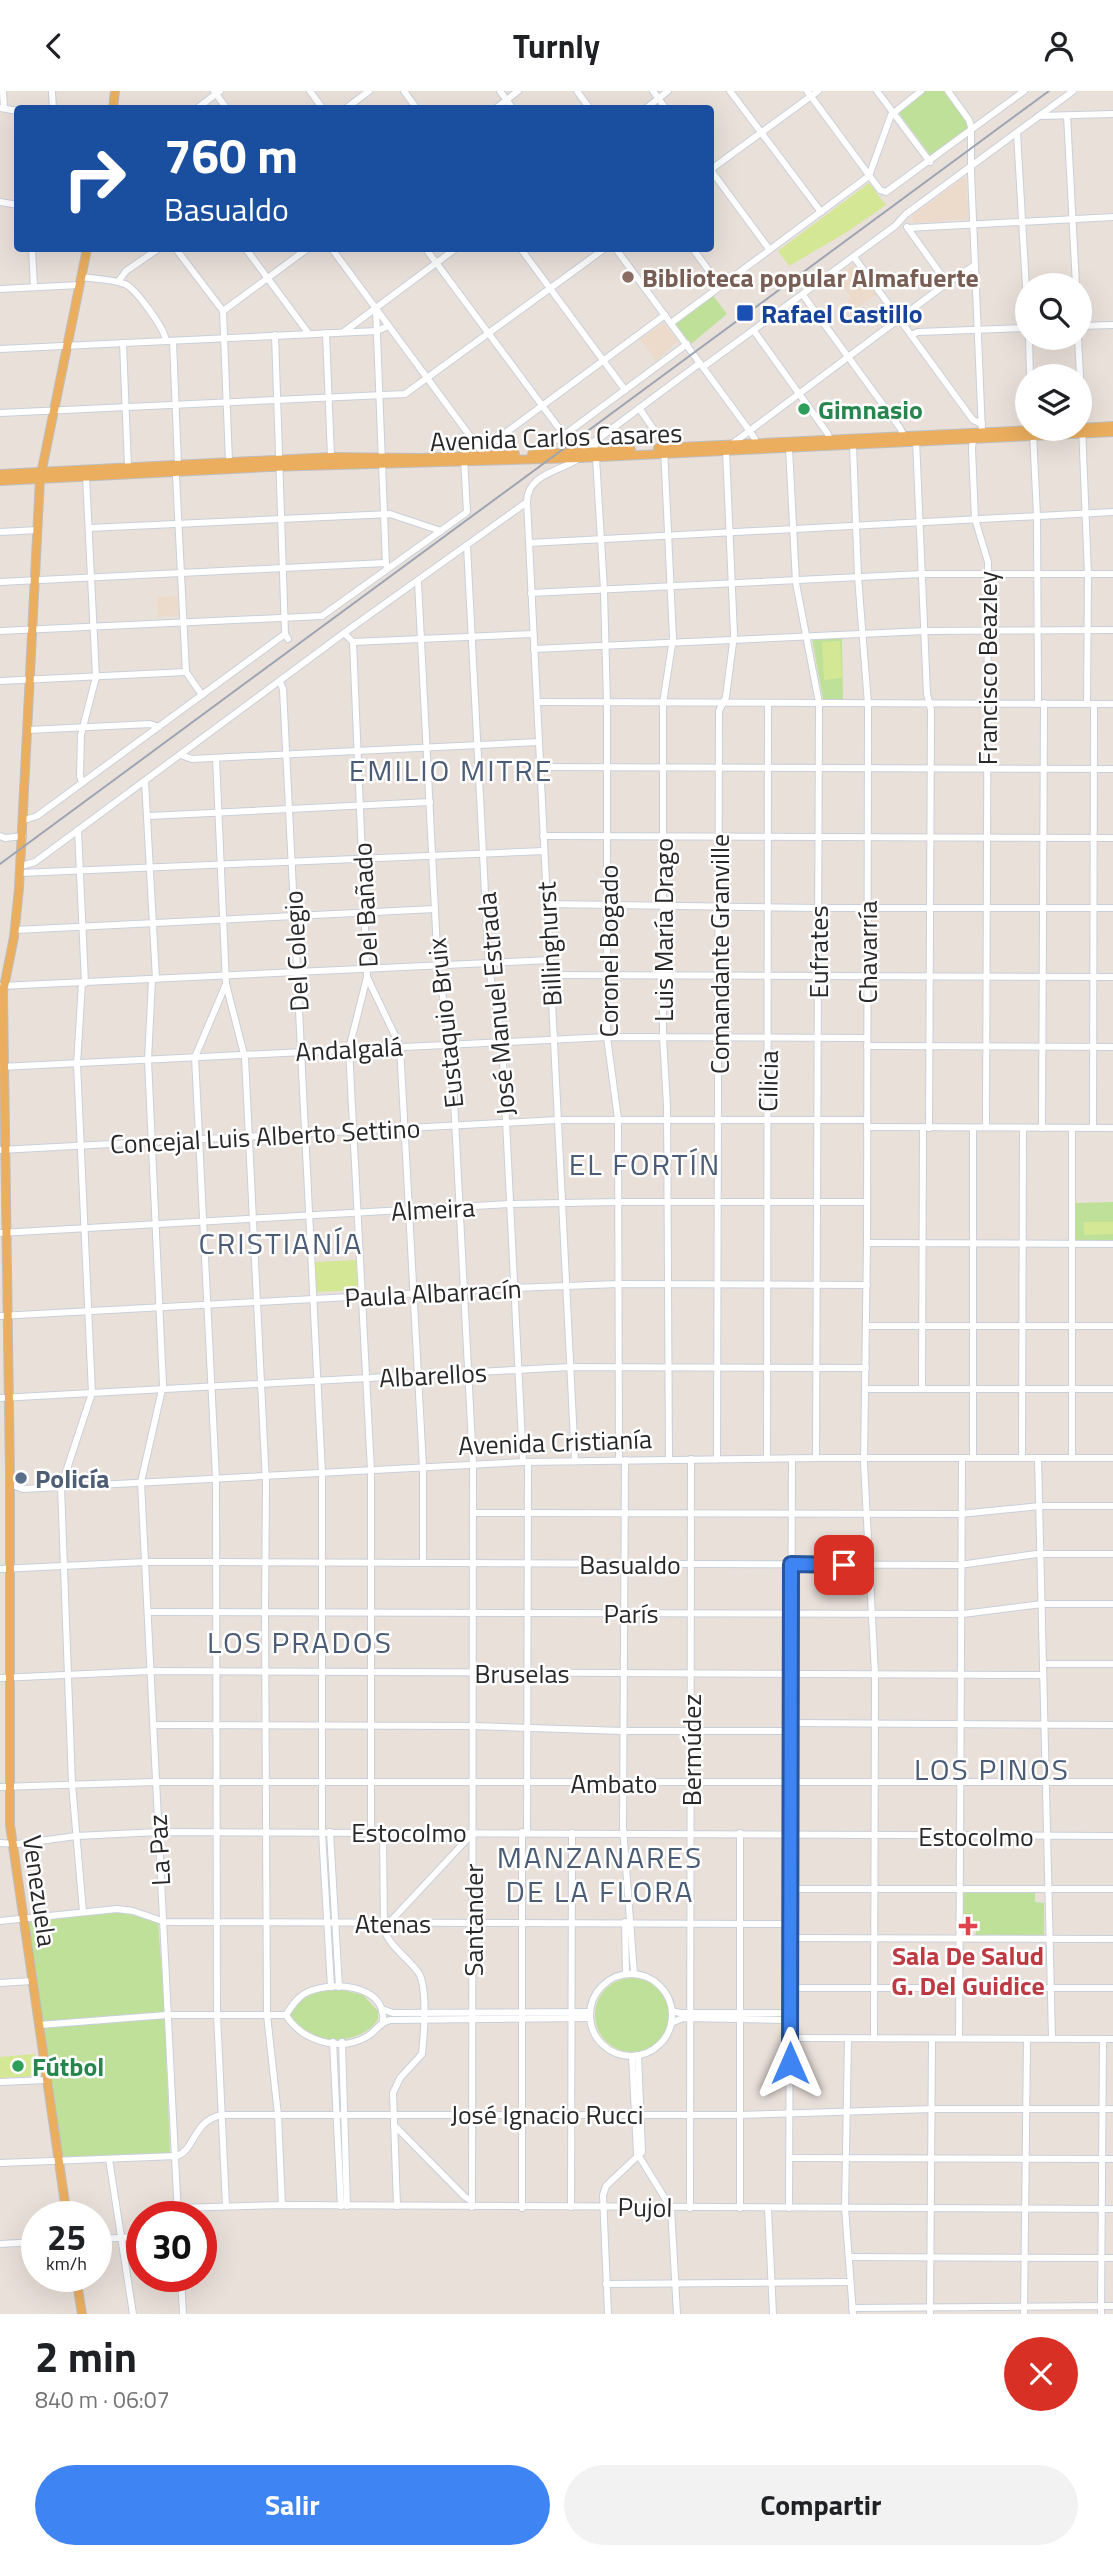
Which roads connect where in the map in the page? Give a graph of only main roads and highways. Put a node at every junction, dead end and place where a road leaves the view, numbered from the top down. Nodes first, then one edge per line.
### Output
1 (86, 252) edge
2 (1113, 426) edge
3 (1092, 428) edge
4 (1092, 430) edge
5 (1015, 431) edge
6 (1113, 432) edge
7 (1015, 434) edge
8 (916, 438) junction
9 (905, 439) junction
10 (830, 443) junction
11 (756, 447) junction
12 (581, 454) junction
13 (482, 456) junction
14 (383, 460) junction
15 (280, 463) junction
16 (177, 469) junction
17 (0, 474) edge
18 (41, 475) junction
19 (0, 481) edge
20 (2, 986) edge
21 (1, 1067) edge
22 (2, 1150) edge
23 (2, 1233) edge
24 (4, 1316) edge
25 (4, 1398) edge
26 (0, 1482) edge
27 (9, 1484) junction
28 (4, 1569) edge
29 (5, 1786) edge
30 (64, 2201) edge
31 (78, 2292) edge
32 (82, 2314) edge

1 - 18 main road, Venezuela
2 - 3 main road, Avenida Carlos Casares
4 - 6 main road, Avenida Carlos Casares
5 - 8 main road, Avenida Carlos Casares
7 - 8 main road, Avenida Carlos Casares
8 - 9 main road, Avenida Carlos Casares
9 - 10 main road, Avenida Carlos Casares
9 - 10 main road, Avenida Carlos Casares
10 - 11 main road, Avenida Carlos Casares
10 - 11 main road, Avenida Carlos Casares
11 - 12 main road, Avenida Carlos Casares
12 - 13 main road, Avenida Carlos Casares
12 - 13 main road, Avenida Carlos Casares
13 - 14 main road, Avenida Carlos Casares
14 - 15 main road, Avenida Carlos Casares
14 - 15 main road, Avenida Carlos Casares
15 - 16 main road, Avenida Carlos Casares
15 - 16 main road, Avenida Carlos Casares
16 - 18 main road, Avenida Carlos Casares
16 - 18 main road, Avenida Carlos Casares
17 - 18 main road, Avenida Carlos Casares
18 - 19 main road, Avenida Carlos Casares
18 - 20 main road, Venezuela
20 - 21 main road, Venezuela
21 - 22 main road, Venezuela
22 - 23 main road, Venezuela
23 - 24 main road, Venezuela
24 - 25 main road, Venezuela
25 - 27 main road, Venezuela
26 - 27 main road, Avenida Cristianía
27 - 28 main road, Venezuela
28 - 29 main road, Venezuela
29 - 30 main road, Venezuela
31 - 32 main road

